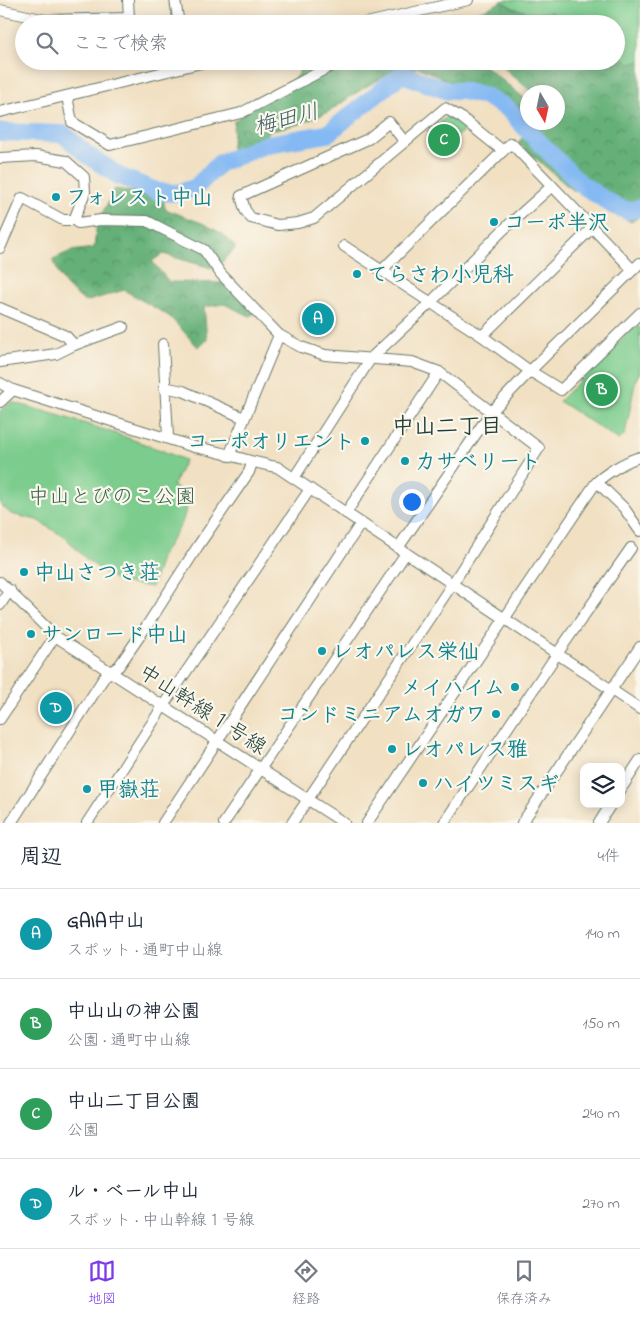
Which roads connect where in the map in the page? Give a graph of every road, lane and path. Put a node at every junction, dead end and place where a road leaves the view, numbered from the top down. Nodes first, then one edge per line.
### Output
1 (128, 0) edge
2 (176, 0) edge
3 (468, 0) edge
4 (0, 10) edge
5 (23, 15) edge
6 (129, 15) edge
7 (178, 15) edge
8 (402, 15) edge
9 (164, 70) edge
10 (323, 70) edge
11 (68, 96) junction
12 (0, 112) edge
13 (405, 142) junction
14 (503, 151) junction
15 (0, 158) edge
16 (552, 186) junction
17 (74, 220) junction
18 (592, 228) junction
19 (344, 246) dead end
20 (0, 248) edge
21 (636, 267) edge
22 (382, 270) junction
23 (431, 302) junction
24 (0, 308) edge
25 (638, 318) edge
26 (123, 327) dead end
27 (280, 335) junction
28 (482, 336) junction
29 (163, 344) dead end
30 (74, 345) junction
31 (371, 358) junction
32 (0, 362) edge
33 (530, 371) junction
34 (440, 372) junction
35 (0, 383) edge
36 (164, 387) junction
37 (13, 390) junction
38 (0, 402) edge
39 (491, 412) junction
40 (244, 418) junction
41 (168, 438) junction
42 (229, 456) junction
43 (640, 457) edge
44 (252, 462) junction
45 (294, 478) junction
46 (597, 482) junction
47 (310, 489) junction
48 (346, 513) junction
49 (361, 523) junction
50 (640, 531) edge
51 (631, 548) dead end
52 (402, 550) junction
53 (0, 582) edge
54 (453, 583) junction
55 (10, 590) junction
56 (0, 605) edge
57 (505, 620) junction
58 (55, 636) junction
59 (640, 647) edge
60 (557, 654) junction
61 (110, 672) junction
62 (611, 690) junction
63 (163, 706) junction
64 (640, 709) edge
65 (0, 719) edge
66 (217, 740) junction
67 (640, 760) edge
68 (260, 767) junction
69 (625, 783) edge
70 (308, 799) junction
71 (608, 808) edge
72 (11, 823) edge
73 (87, 823) edge
74 (164, 823) edge
75 (224, 823) edge
76 (292, 823) edge
77 (344, 823) edge
78 (367, 823) edge
79 (444, 823) edge
80 (522, 823) edge
81 (599, 823) edge

1 - 6 street
2 - 7 street
3 - 8 street
4 - 5 street
9 - 11 street
10 - 11 street
11 - 12 street
13 - 13 street
13 - 14 street
14 - 16 street
14 - 22 street
15 - 17 street
16 - 18 street
16 - 23 street
17 - 20 street
17 - 27 street
18 - 21 street
18 - 28 street
19 - 22 street
21 - 33 street
22 - 23 street
23 - 28 street
23 - 31 street
24 - 30 street
25 - 33 street
26 - 30 street
27 - 31 street
27 - 40 street
28 - 33 street
29 - 36 street
30 - 32 street
31 - 34 street
31 - 45 street
33 - 39 street
34 - 39 street
34 - 48 street
35 - 37 street
36 - 40 street
36 - 41 street
37 - 38 street
37 - 41 street
39 - 52 street
39 - 54 street
40 - 42 street
41 - 42 street
42 - 44 street
43 - 46 street
44 - 45 street
44 - 61 street
45 - 47 street
46 - 50 street
46 - 57 street
47 - 48 street
47 - 63 street
48 - 49 street
49 - 52 street
49 - 66 street
51 - 60 street
52 - 54 street
52 - 68 street
53 - 55 street, 中山幹線１号線
54 - 57 street
54 - 70 street
55 - 56 street
55 - 58 street, 中山幹線１号線
57 - 60 street
57 - 78 street
58 - 61 street, 中山幹線１号線
58 - 65 street
59 - 62 street
60 - 62 street
60 - 79 street
61 - 63 street, 中山幹線１号線
61 - 72 street
62 - 64 street
62 - 80 street
63 - 66 street, 中山幹線１号線
63 - 73 street
66 - 68 street, 中山幹線１号線
66 - 74 street
67 - 69 street
68 - 70 street, 中山幹線１号線
68 - 75 street
70 - 76 street
70 - 77 street, 中山幹線１号線
71 - 81 street

